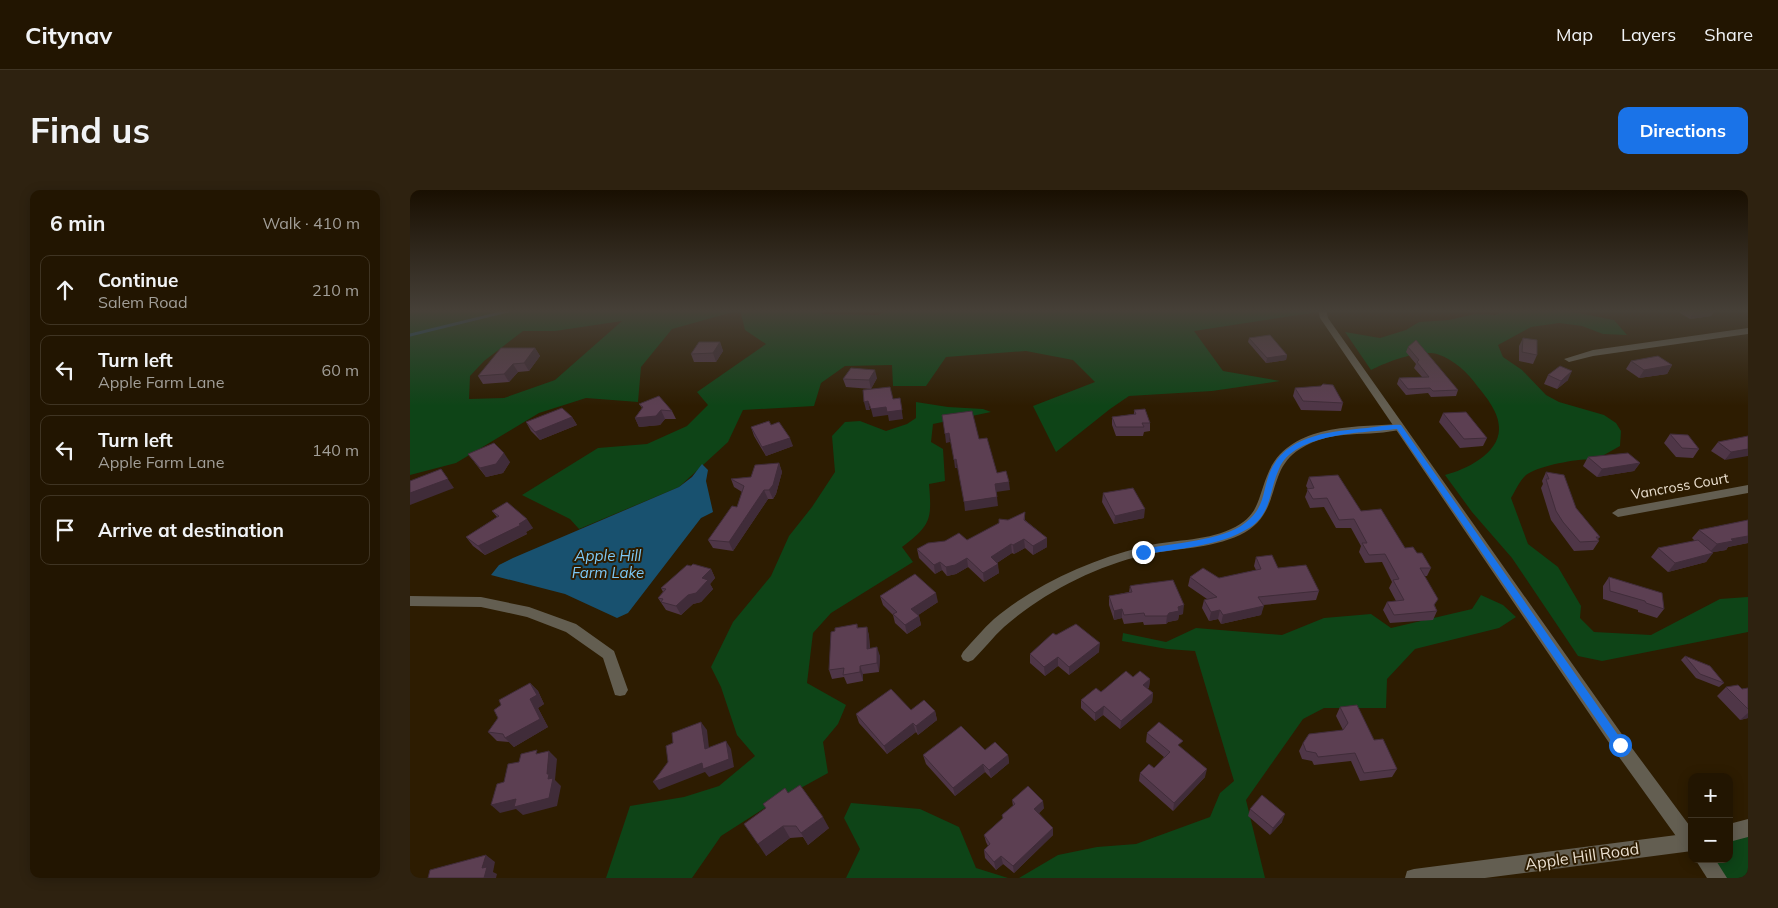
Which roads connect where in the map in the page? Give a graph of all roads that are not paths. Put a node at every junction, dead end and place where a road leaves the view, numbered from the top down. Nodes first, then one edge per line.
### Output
1 (1341, 342) edge
2 (1670, 342) edge
3 (1569, 359) dead end
4 (1399, 427) junction
5 (1748, 489) edge
6 (1618, 513) dead end
7 (410, 601) edge
8 (968, 656) dead end
9 (620, 690) dead end
10 (1748, 828) edge
11 (1733, 832) edge
12 (1688, 839) edge
13 (1688, 843) edge
14 (1707, 863) edge
15 (1414, 878) edge
16 (1718, 878) edge

1 - 4 street
2 - 3 street
4 - 8 street
4 - 12 street
5 - 6 street, Vancross Court
7 - 9 street
10 - 11 street
13 - 15 street, Apple Hill Road
14 - 16 street

